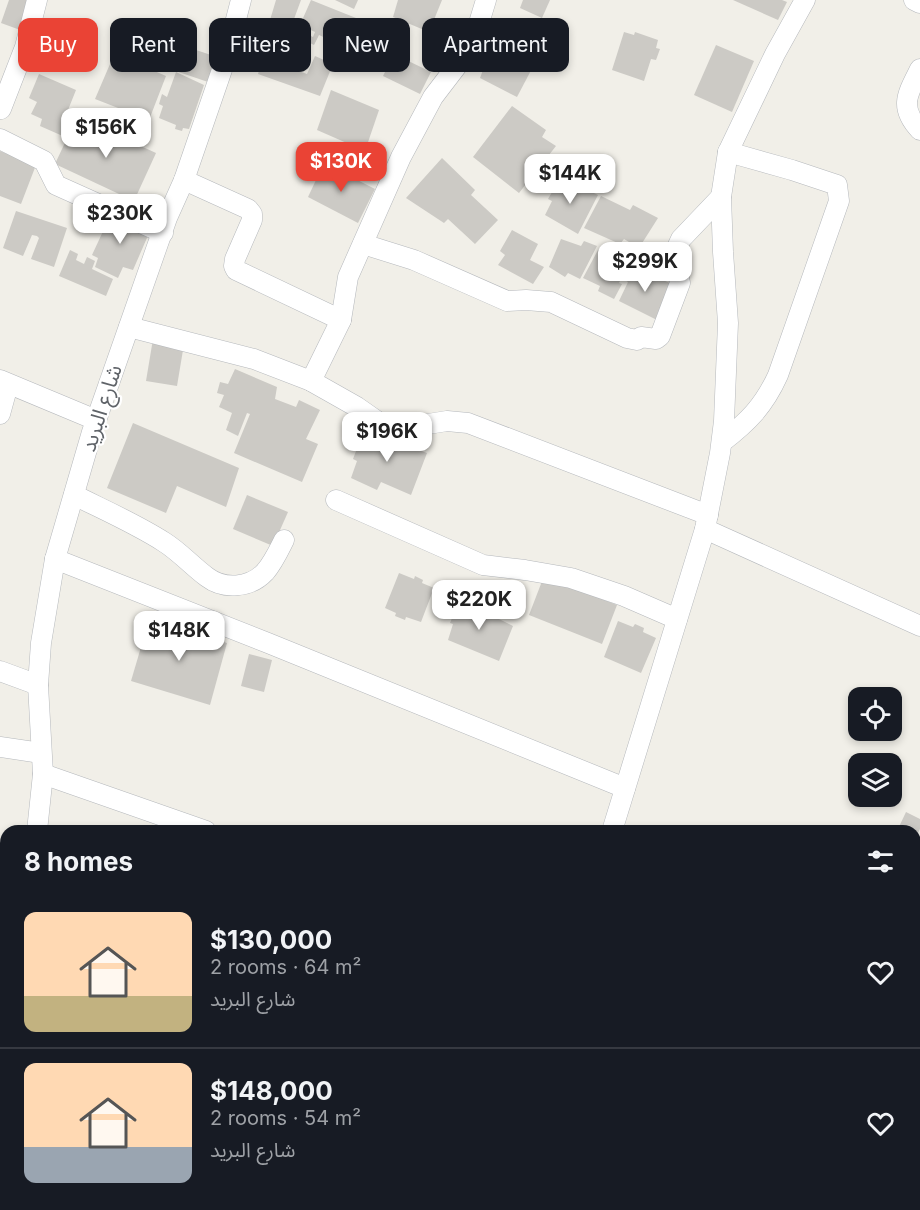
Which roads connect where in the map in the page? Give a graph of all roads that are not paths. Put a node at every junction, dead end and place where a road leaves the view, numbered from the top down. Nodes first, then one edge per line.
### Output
1 (37, 0) edge
2 (242, 0) edge
3 (486, 0) edge
4 (805, 0) edge
5 (914, 0) edge
6 (920, 3) edge
7 (920, 69) edge
8 (1, 109) edge
9 (920, 130) edge
10 (0, 139) edge
11 (728, 152) junction
12 (184, 180) junction
13 (722, 197) junction
14 (163, 232) junction
15 (363, 244) junction
16 (341, 320) junction
17 (129, 327) junction
18 (311, 381) junction
19 (4, 383) edge
20 (0, 414) edge
21 (96, 420) junction
22 (722, 442) junction
23 (74, 495) junction
24 (336, 500) dead end
25 (707, 522) junction
26 (284, 540) dead end
27 (55, 559) junction
28 (677, 619) junction
29 (920, 626) edge
30 (0, 671) edge
31 (38, 685) junction
32 (0, 747) edge
33 (41, 753) junction
34 (43, 774) junction
35 (625, 788) junction
36 (38, 825) edge
37 (189, 825) edge
38 (614, 825) edge

1 - 8 street
2 - 12 street, شارع البريد
3 - 15 street
4 - 11 street
5 - 6 street
7 - 9 street
10 - 14 street
11 - 13 street
11 - 22 street
12 - 14 street, شارع البريد
12 - 16 street
13 - 15 street
13 - 22 street
14 - 17 street, شارع البريد
15 - 16 street
16 - 18 street
17 - 18 street
17 - 21 street, شارع البريد
18 - 25 street
19 - 20 street
19 - 21 street
21 - 23 street, شارع البريد
22 - 25 street
23 - 26 street
23 - 27 street, شارع البريد
24 - 28 street
25 - 28 street
25 - 29 street
27 - 31 street, شارع البريد
27 - 35 street
28 - 35 street
30 - 31 street
31 - 33 street, شارع البريد
32 - 33 street
33 - 34 street, شارع البريد
34 - 36 street, شارع البريد
34 - 37 street
35 - 38 street

